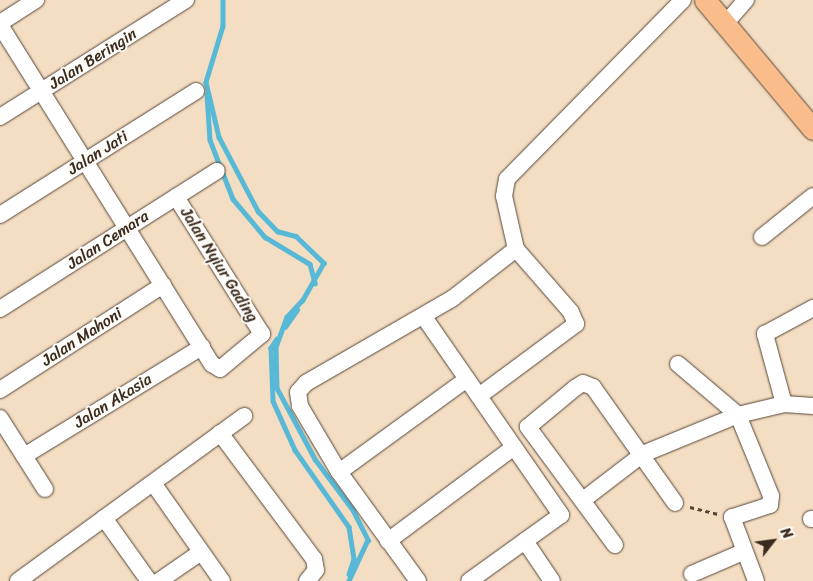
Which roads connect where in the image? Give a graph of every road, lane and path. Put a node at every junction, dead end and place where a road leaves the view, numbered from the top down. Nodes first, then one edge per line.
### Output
1 (36, 0) edge
2 (186, 0) edge
3 (683, 0) edge
4 (705, 0) edge
5 (746, 0) edge
6 (0, 24) edge
7 (725, 24) junction
8 (42, 91) junction
9 (196, 91) dead end
10 (0, 117) edge
11 (813, 129) edge
12 (86, 161) junction
13 (216, 171) dead end
14 (813, 196) edge
15 (176, 197) junction
16 (0, 215) edge
17 (128, 228) junction
18 (762, 237) dead end
19 (516, 249) junction
20 (163, 285) junction
21 (813, 308) edge
22 (0, 309) edge
23 (424, 317) junction
24 (202, 347) junction
25 (678, 364) dead end
26 (467, 379) junction
27 (0, 390) edge
28 (479, 396) junction
29 (784, 404) junction
30 (813, 406) edge
31 (738, 415) junction
32 (244, 416) dead end
33 (0, 418) edge
34 (220, 433) junction
35 (514, 447) junction
36 (643, 454) junction
37 (24, 456) junction
38 (339, 472) junction
39 (153, 483) junction
40 (45, 489) dead end
41 (583, 500) junction
42 (674, 503) joint
43 (104, 518) junction
44 (732, 518) junction
45 (388, 541) junction
46 (525, 541) junction
47 (615, 545) dead end
48 (202, 552) junction
49 (743, 552) junction
50 (692, 574) dead end
51 (21, 580) edge
52 (755, 580) edge
53 (149, 581) edge
54 (159, 581) edge
55 (222, 581) edge
56 (307, 581) edge
57 (418, 581) edge
58 (469, 581) edge
59 (552, 581) edge

1 - 6 street
2 - 8 street, Jalan Beringin
3 - 19 street
4 - 7 main road
5 - 7 street
6 - 8 street
7 - 11 main road
8 - 10 street, Jalan Beringin
8 - 12 street
9 - 12 street, Jalan Jati
12 - 16 street, Jalan Jati
12 - 17 street
13 - 15 street, Jalan Cemara
14 - 18 street
15 - 17 street, Jalan Cemara
15 - 24 street, Jalan Nyiur Gading
17 - 20 street
17 - 22 street, Jalan Cemara
19 - 23 street
19 - 28 street
20 - 24 street
20 - 27 street, Jalan Mahoni
21 - 29 street
23 - 26 street
23 - 38 street
24 - 37 street, Jalan Akasia
25 - 31 street
26 - 28 street
26 - 38 street
28 - 35 street
29 - 30 street
29 - 31 street
31 - 36 street
31 - 44 street
32 - 34 street
33 - 37 street
34 - 39 street
34 - 56 street
35 - 45 street
35 - 46 street
36 - 41 street
36 - 41 street
36 - 42 street
37 - 40 street
38 - 45 street
39 - 43 street
39 - 48 street
41 - 47 street
42 - 44 path
43 - 51 street
43 - 53 street
44 - 49 street
45 - 57 street
46 - 58 street
46 - 59 street
48 - 54 street
48 - 55 street
49 - 50 street
49 - 52 street

